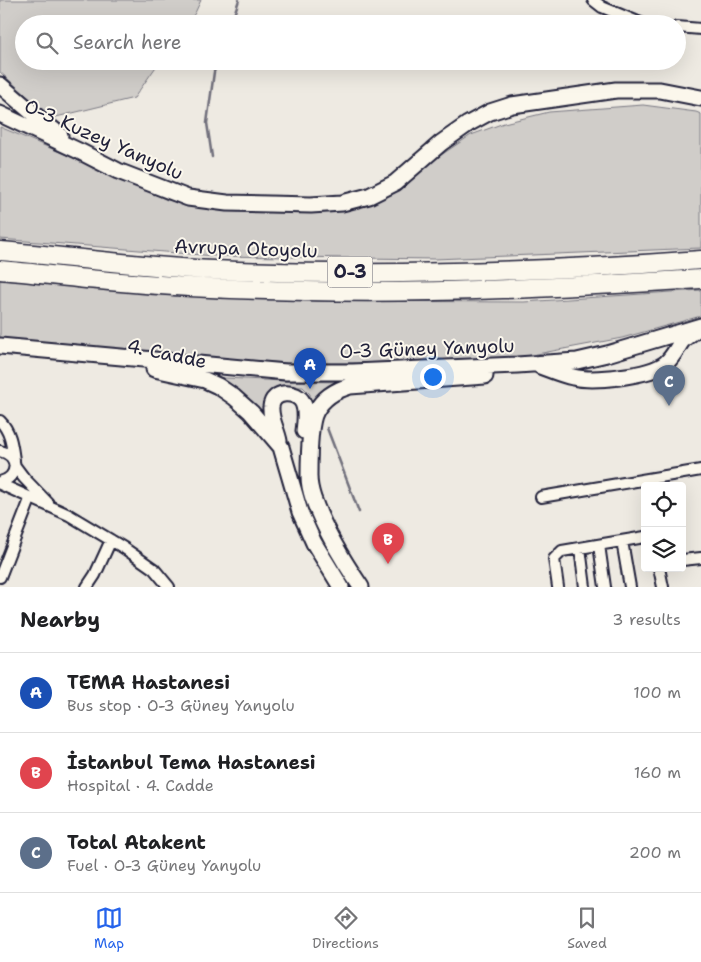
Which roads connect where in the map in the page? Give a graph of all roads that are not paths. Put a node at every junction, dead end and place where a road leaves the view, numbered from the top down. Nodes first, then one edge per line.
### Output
1 (593, 0) edge
2 (622, 15) edge
3 (686, 28) edge
4 (701, 29) edge
5 (0, 85) edge
6 (701, 98) edge
7 (0, 114) edge
8 (81, 152) junction
9 (0, 251) edge
10 (701, 260) edge
11 (0, 270) edge
12 (701, 280) edge
13 (701, 326) edge
14 (0, 346) edge
15 (47, 350) junction
16 (534, 364) junction
17 (517, 365) junction
18 (0, 421) edge
19 (281, 447) junction
20 (0, 451) edge
21 (14, 464) junction
22 (701, 470) edge
23 (309, 477) junction
24 (650, 482) edge
25 (0, 483) edge
26 (641, 484) edge
27 (31, 497) junction
28 (541, 498) dead end
29 (52, 507) junction
30 (641, 538) edge
31 (111, 540) junction
32 (622, 541) junction
33 (599, 544) junction
34 (580, 548) junction
35 (701, 558) edge
36 (686, 560) edge
37 (660, 572) edge
38 (0, 577) edge
39 (87, 587) edge
40 (169, 587) edge
41 (341, 587) edge
42 (360, 587) edge
43 (558, 587) edge
44 (585, 587) edge
45 (605, 587) edge
46 (630, 587) edge
47 (663, 587) edge

1 - 2 street
3 - 4 street
5 - 8 main road
6 - 8 main road, O-3 Kuzey Yanyolu
7 - 8 main road, O-3 Kuzey Yanyolu
9 - 10 highway, Avrupa Otoyolu / O-3
11 - 12 highway, O-3
13 - 16 main road, O-3 Güney Yanyolu
13 - 16 main road
14 - 15 main road, O-3 Güney Yanyolu
15 - 17 main road, O-3 Güney Yanyolu
15 - 19 main road, 4. Cadde
16 - 17 main road, O-3 Güney Yanyolu
17 - 23 main road
18 - 21 street
19 - 23 main road
19 - 41 main road, 4. Cadde
20 - 21 street
21 - 25 street
21 - 29 street
22 - 24 street
23 - 42 main road
25 - 27 street
26 - 28 street
27 - 29 street
27 - 38 street
29 - 31 street
30 - 32 street
31 - 39 street
31 - 40 street
32 - 33 street
32 - 46 street
33 - 34 street
33 - 45 street
34 - 43 street
34 - 44 street
35 - 36 street
37 - 47 street

